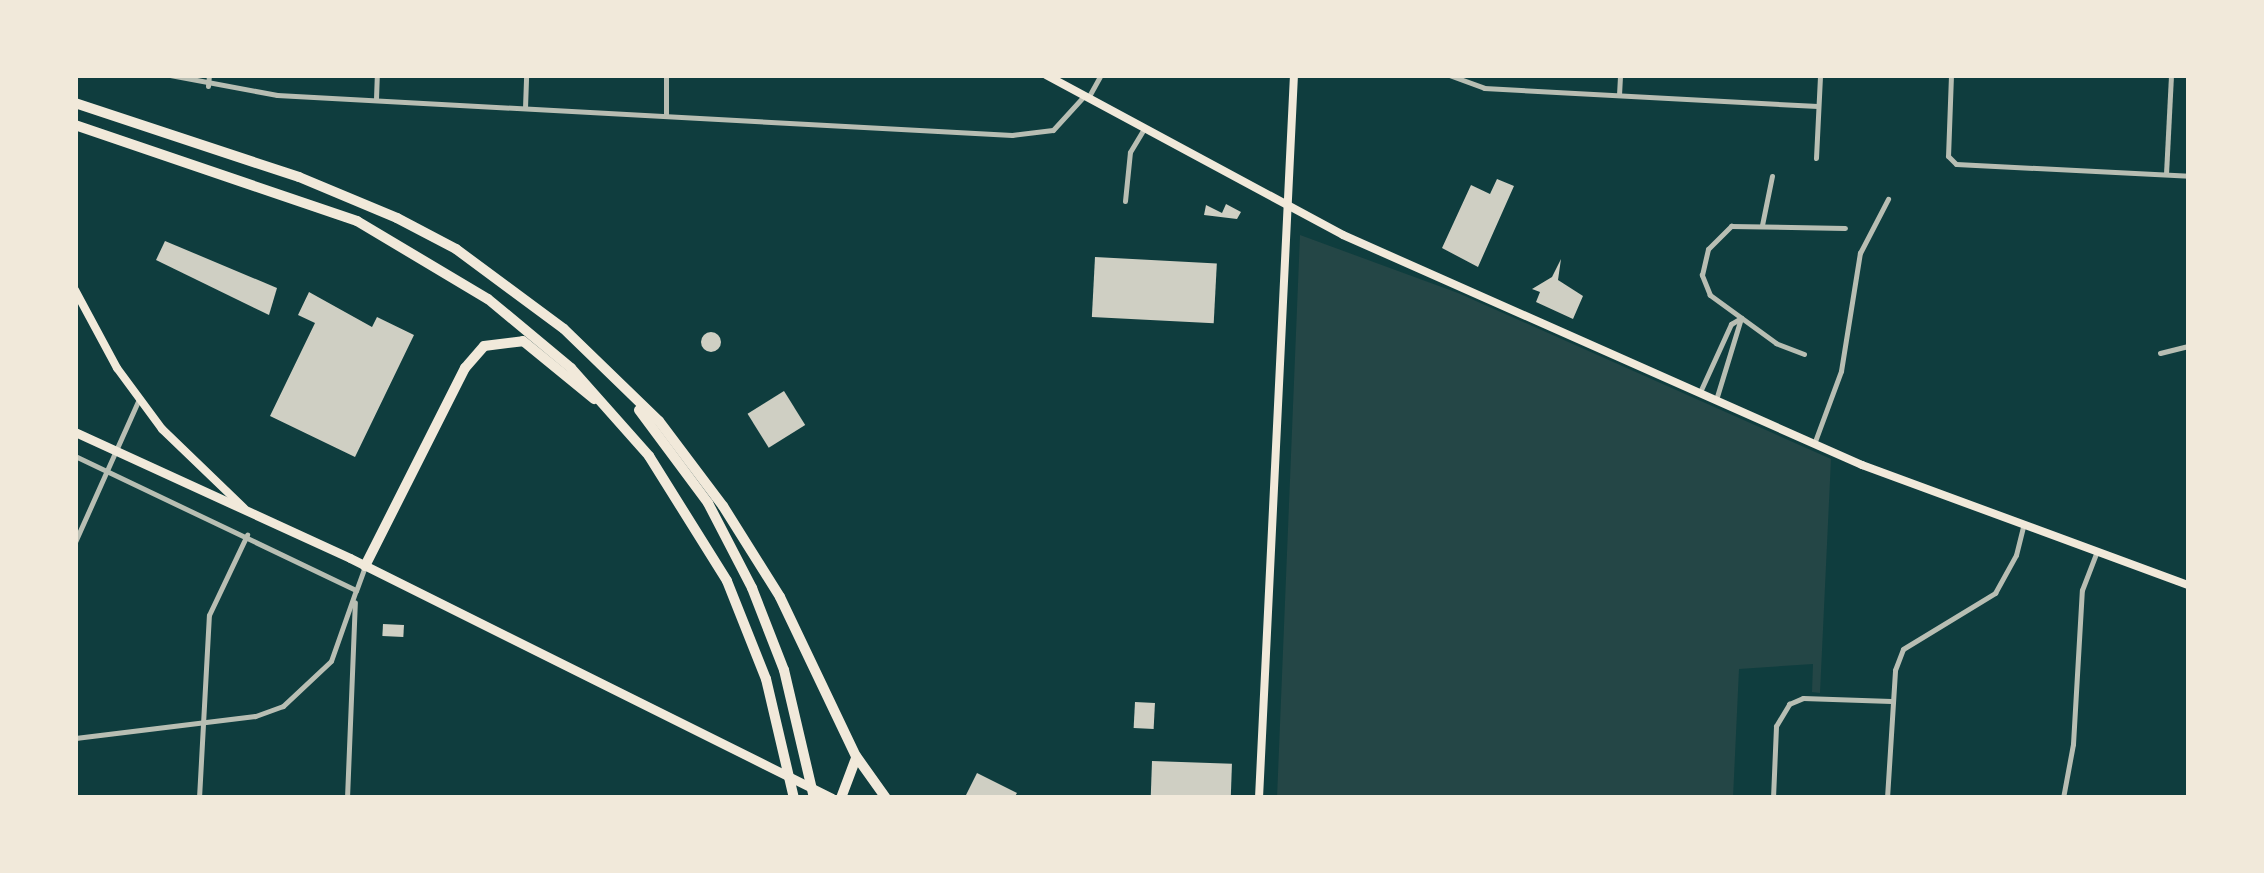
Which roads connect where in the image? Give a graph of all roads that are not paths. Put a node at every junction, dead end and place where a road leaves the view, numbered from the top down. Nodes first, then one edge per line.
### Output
1 (170, 75) edge
2 (209, 75) edge
3 (376, 75) edge
4 (526, 75) edge
5 (666, 75) edge
6 (1046, 75) edge
7 (1101, 75) edge
8 (1294, 75) edge
9 (1450, 75) edge
10 (1620, 75) edge
11 (1820, 75) edge
12 (1951, 75) edge
13 (2171, 75) edge
14 (208, 86) junction
15 (1619, 95) junction
16 (1086, 97) junction
17 (376, 98) junction
18 (75, 103) edge
19 (1818, 106) junction
20 (525, 108) junction
21 (666, 115) junction
22 (75, 124) edge
23 (1144, 129) junction
24 (1816, 158) dead end
25 (2166, 174) junction
26 (1772, 176) dead end
27 (2189, 176) edge
28 (1888, 199) dead end
29 (1125, 202) dead end
30 (1285, 206) junction
31 (1762, 225) junction
32 (1845, 228) dead end
33 (75, 290) edge
34 (1741, 318) junction
35 (2189, 346) edge
36 (2160, 353) dead end
37 (1804, 354) dead end
38 (599, 363) junction
39 (1700, 392) junction
40 (139, 399) junction
41 (1716, 400) junction
42 (616, 415) junction
43 (75, 432) edge
44 (1814, 444) junction
45 (114, 452) junction
46 (75, 456) edge
47 (107, 470) junction
48 (244, 508) junction
49 (2024, 524) junction
50 (247, 535) junction
51 (75, 542) edge
52 (2098, 551) junction
53 (366, 566) junction
54 (2189, 585) edge
55 (356, 590) junction
56 (1892, 702) junction
57 (202, 724) junction
58 (75, 738) edge
59 (856, 756) junction
60 (198, 798) edge
61 (347, 798) edge
62 (794, 798) edge
63 (814, 798) edge
64 (832, 798) edge
65 (841, 798) edge
66 (886, 798) edge
67 (1259, 798) edge
68 (1773, 798) edge
69 (1888, 798) edge
70 (2063, 798) edge

1 - 14 street
2 - 14 street
3 - 17 street
4 - 20 street
5 - 21 street
6 - 16 main road
7 - 16 street
8 - 30 main road
9 - 15 street
10 - 15 street
11 - 19 street
12 - 25 street
13 - 25 street
14 - 17 street
15 - 19 street
16 - 21 street
16 - 23 main road
17 - 20 street
18 - 38 highway
19 - 24 street
20 - 21 street
22 - 42 highway
23 - 29 street
23 - 30 main road
25 - 27 street
26 - 31 street
28 - 44 street
30 - 39 main road
30 - 67 main road
31 - 32 street
31 - 34 street
33 - 40 main road
34 - 37 street
34 - 39 street
34 - 41 street
35 - 36 street
38 - 59 highway
38 - 63 highway
39 - 41 main road
40 - 45 street
40 - 48 main road
41 - 44 main road
42 - 53 highway
42 - 62 highway
43 - 45 main road
44 - 49 main road
45 - 47 street
45 - 48 main road
46 - 47 street
47 - 50 street
47 - 51 street
48 - 53 main road
49 - 52 main road
49 - 56 street
50 - 55 street
50 - 57 street
52 - 54 main road
52 - 70 street
53 - 55 street
53 - 64 main road
55 - 57 street
55 - 61 street
56 - 68 street
56 - 69 street
57 - 58 street
57 - 60 street
59 - 65 highway
59 - 66 highway

